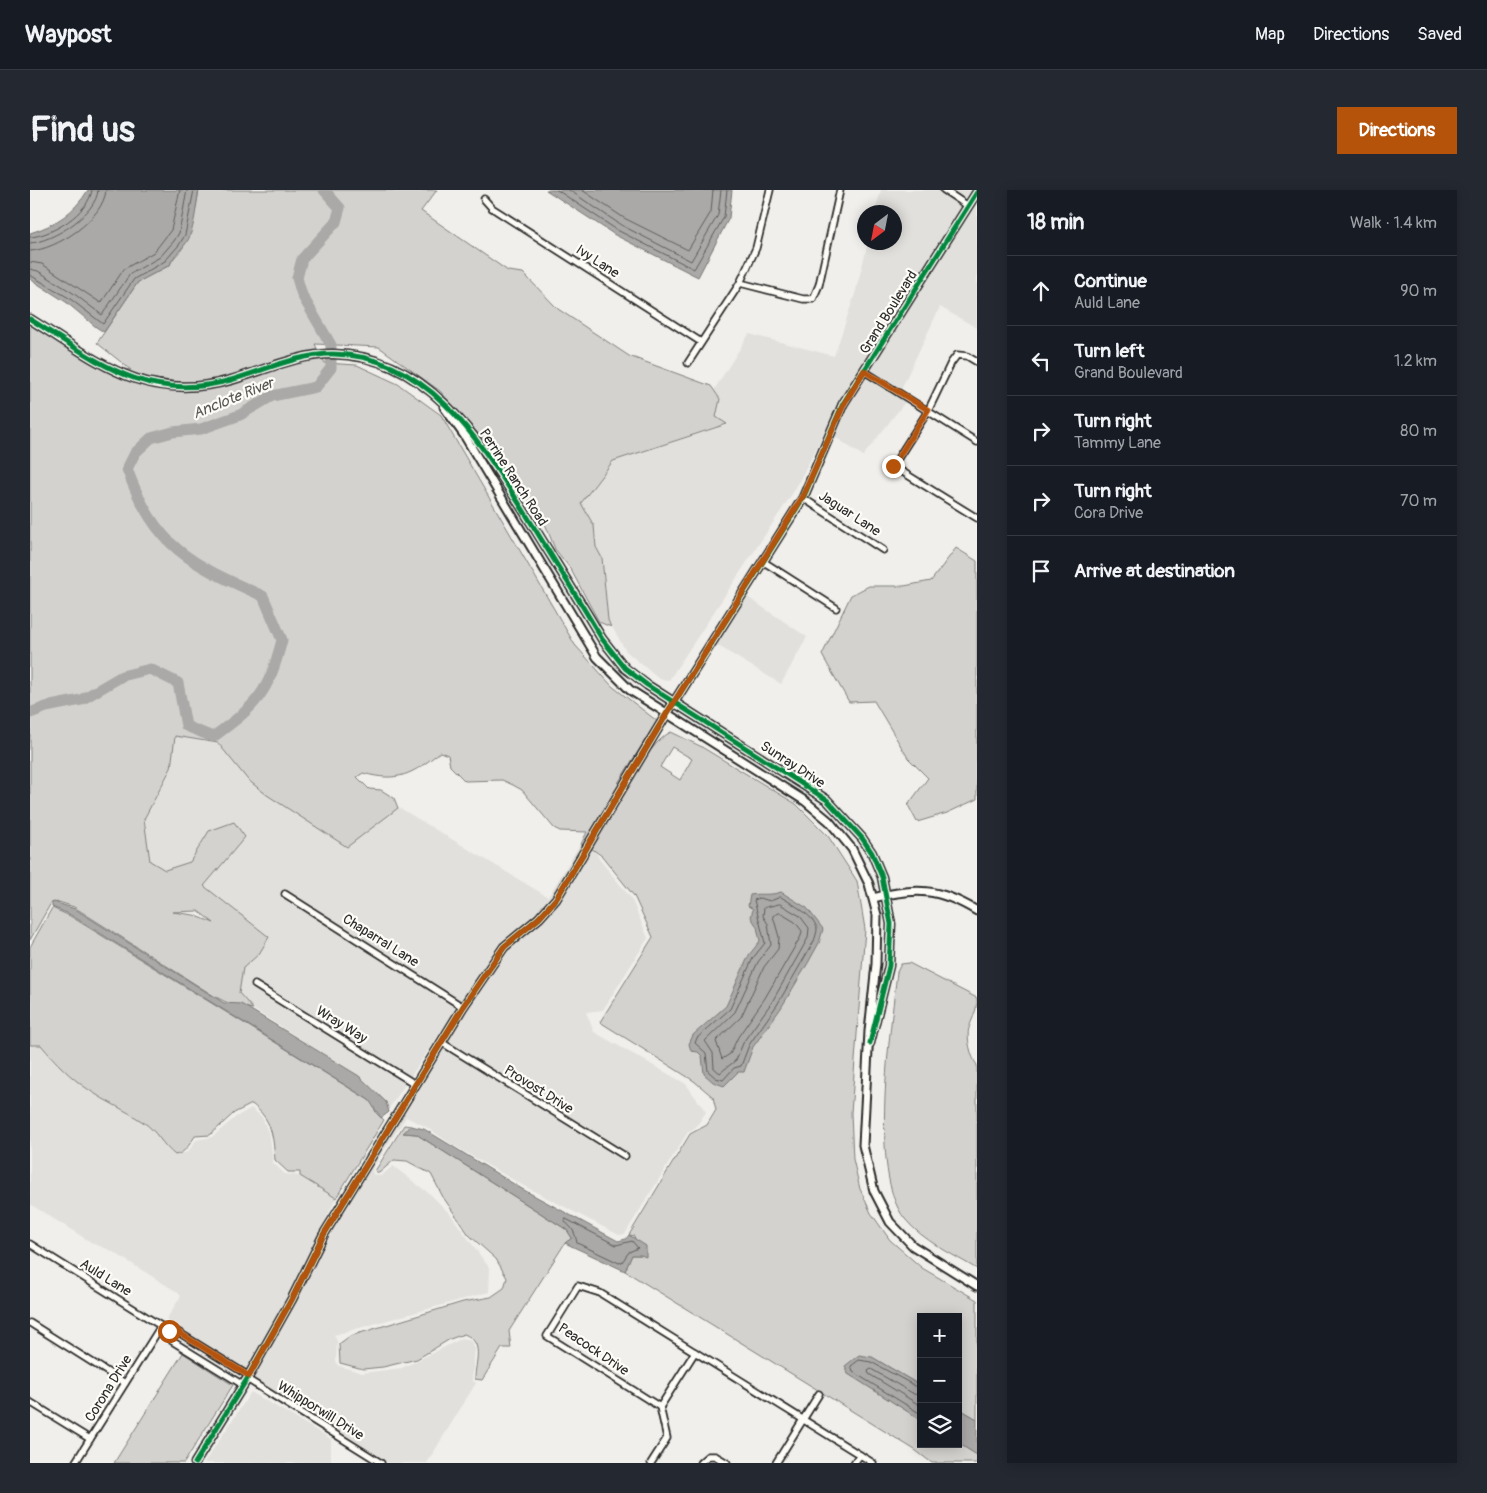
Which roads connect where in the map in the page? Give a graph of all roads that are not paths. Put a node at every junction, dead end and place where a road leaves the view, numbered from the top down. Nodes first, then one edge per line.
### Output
1 (770, 190) edge
2 (840, 190) edge
3 (944, 190) edge
4 (977, 192) edge
5 (484, 199) dead end
6 (968, 206) junction
7 (740, 283) junction
8 (30, 318) edge
9 (702, 342) junction
10 (977, 362) edge
11 (688, 363) dead end
12 (864, 371) junction
13 (439, 401) junction
14 (928, 410) junction
15 (977, 442) edge
16 (802, 498) junction
17 (977, 518) edge
18 (883, 550) dead end
19 (764, 562) junction
20 (836, 608) dead end
21 (674, 703) junction
22 (666, 715) junction
23 (285, 894) dead end
24 (887, 895) junction
25 (874, 898) junction
26 (977, 912) edge
27 (255, 985) dead end
28 (463, 1007) junction
29 (441, 1042) junction
30 (870, 1043) junction
31 (416, 1084) junction
32 (624, 1156) dead end
33 (30, 1244) edge
34 (977, 1286) edge
35 (30, 1323) edge
36 (162, 1326) junction
37 (169, 1331) junction
38 (695, 1352) junction
39 (246, 1380) junction
40 (125, 1383) junction
41 (819, 1394) dead end
42 (30, 1402) edge
43 (660, 1407) junction
44 (804, 1419) junction
45 (90, 1440) junction
46 (860, 1455) junction
47 (377, 1462) edge
48 (75, 1463) edge
49 (195, 1463) edge
50 (651, 1463) edge
51 (700, 1463) edge
52 (727, 1463) edge
53 (776, 1463) edge
54 (854, 1463) edge
55 (873, 1463) edge

1 - 7 street
2 - 7 street
3 - 6 street
4 - 6 street, Grand Boulevard
5 - 9 street, Ivy Lane
6 - 12 street, Grand Boulevard
7 - 9 street
8 - 13 street, Perrine Ranch Road
9 - 11 street
10 - 14 street
12 - 14 street
12 - 16 street, Grand Boulevard
13 - 21 street, Perrine Ranch Road
13 - 22 street, Perrine Ranch Road
14 - 15 street
14 - 17 street
16 - 18 street, Jaguar Lane
16 - 19 street, Grand Boulevard
19 - 20 street
19 - 21 street, Grand Boulevard
21 - 22 street, Grand Boulevard
21 - 24 street, Sunray Drive
22 - 25 street, Sunray Drive
22 - 28 street, Grand Boulevard
23 - 28 street, Chaparral Lane
24 - 25 street
24 - 26 street
24 - 30 street, Sunray Drive
25 - 30 street, Sunray Drive
27 - 31 street, Wray Way
28 - 29 street, Grand Boulevard
29 - 31 street, Grand Boulevard
29 - 32 street, Provost Drive
30 - 34 street, Sunray Drive
31 - 39 street, Grand Boulevard
33 - 36 street, Auld Lane
35 - 40 street
36 - 37 street, Auld Lane
36 - 40 street, Corona Drive
37 - 39 street, Auld Lane
37 - 39 street, Auld Lane
38 - 43 street
38 - 43 street, Peacock Drive
38 - 44 street, Peacock Drive
39 - 47 street, Whipporwill Drive
39 - 49 street, Grand Boulevard
40 - 45 street, Corona Drive
41 - 44 street
42 - 45 street
43 - 50 street
44 - 46 street, Peacock Drive
44 - 53 street
45 - 48 street, Corona Drive
46 - 54 street
46 - 55 street, Peacock Drive
51 - 52 street

